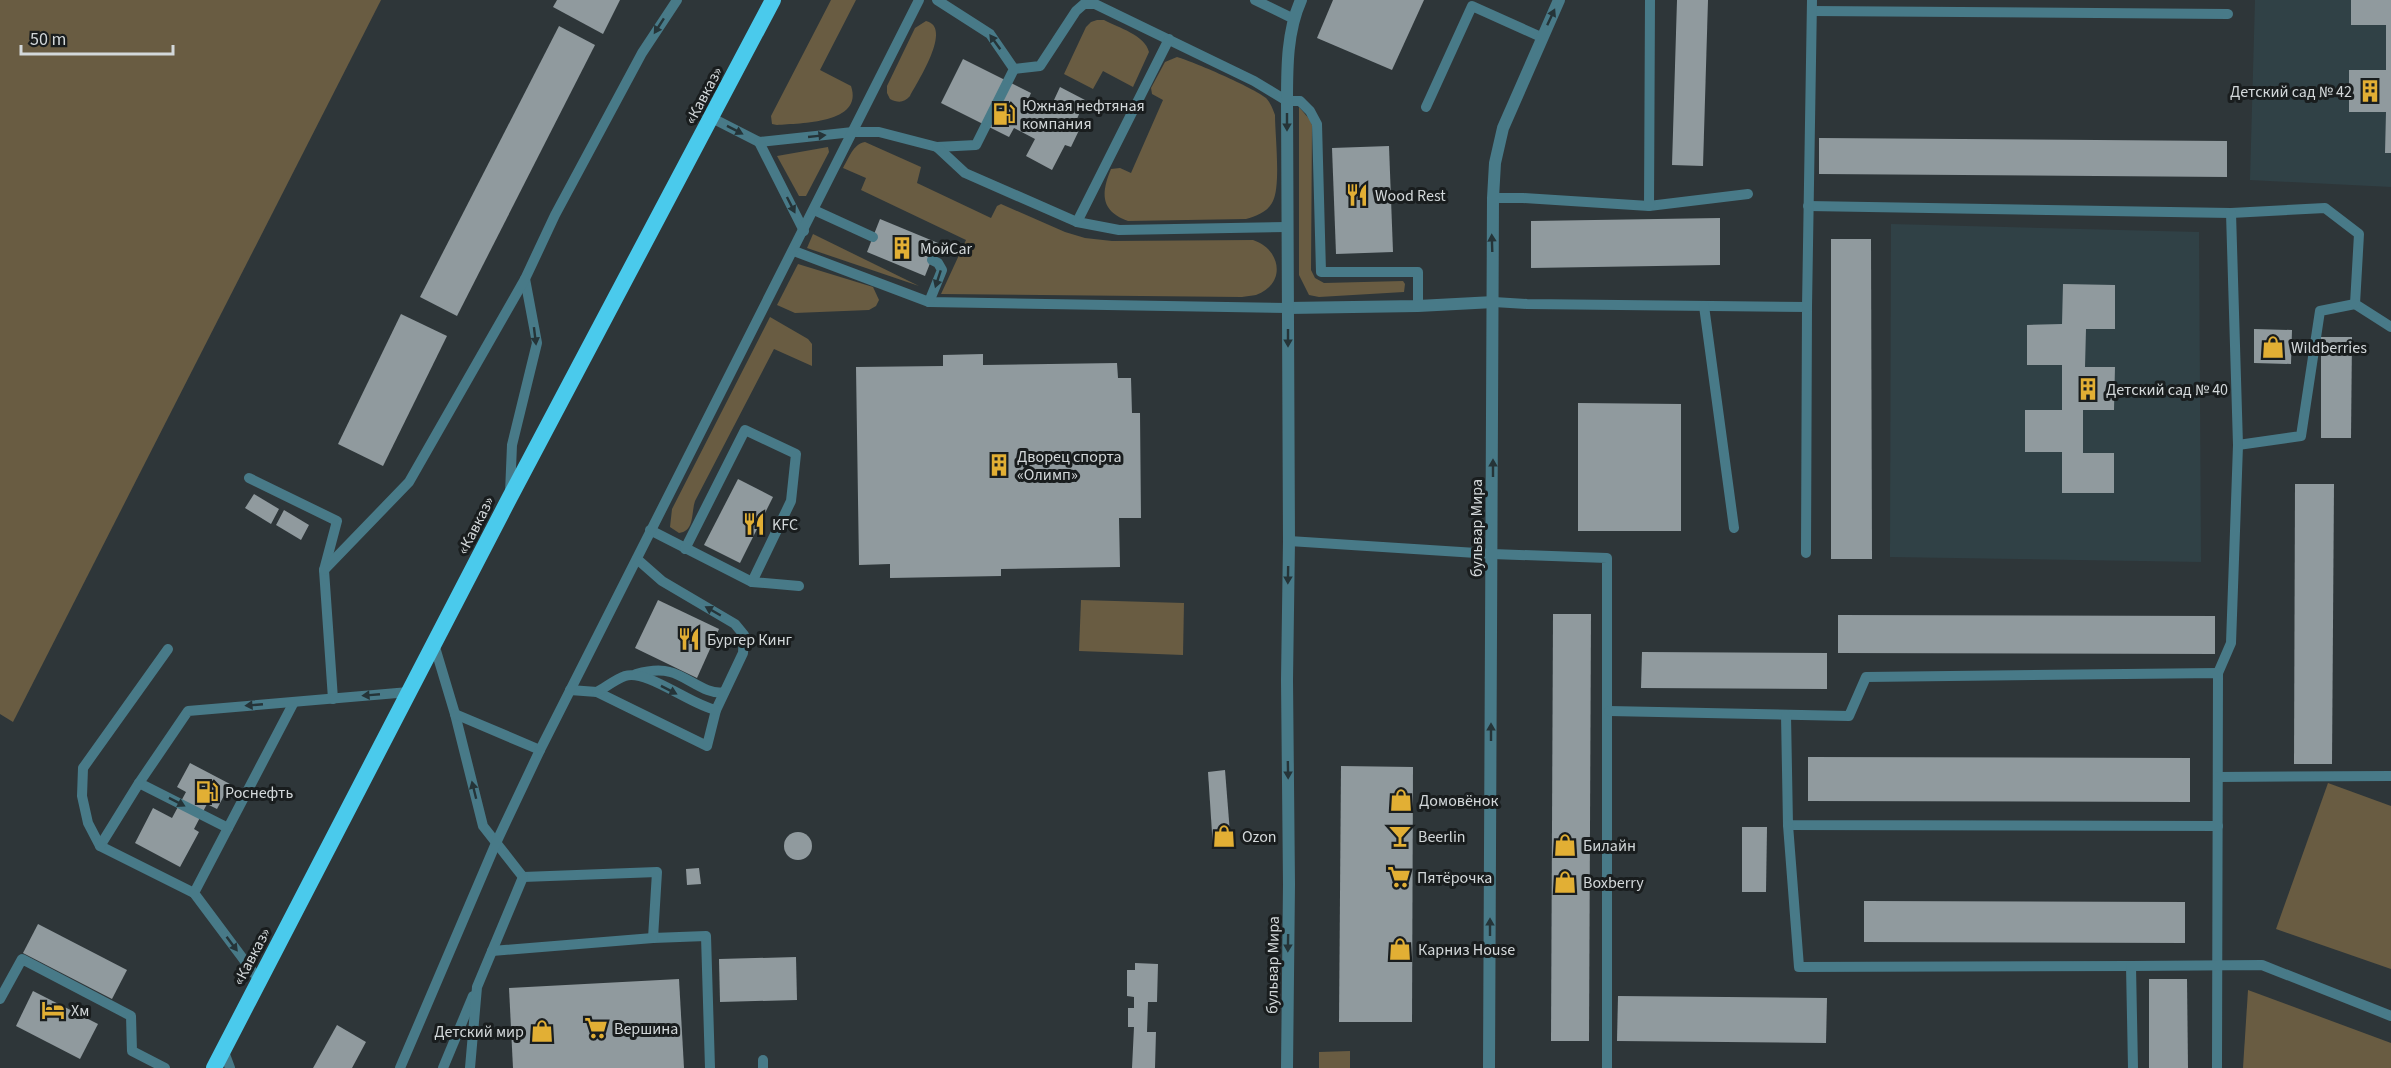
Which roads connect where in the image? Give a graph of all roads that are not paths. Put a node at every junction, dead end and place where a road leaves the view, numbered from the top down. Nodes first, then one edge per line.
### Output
1 (677, 0) edge
2 (773, 0) edge
3 (919, 0) edge
4 (937, 0) edge
5 (1255, 0) edge
6 (1301, 0) edge
7 (1559, 0) edge
8 (1650, 0) edge
9 (1812, 6) edge
10 (2228, 14) dead end
11 (1294, 19) junction
12 (1541, 37) junction
13 (1169, 39) junction
14 (1014, 69) junction
15 (1287, 101) junction
16 (1426, 107) dead end
17 (712, 118) junction
18 (853, 132) junction
19 (759, 142) junction
20 (937, 147) junction
21 (1748, 194) dead end
22 (1493, 198) junction
23 (1649, 206) junction
24 (1809, 206) junction
25 (814, 210) junction
26 (2231, 213) junction
27 (1077, 222) junction
28 (1287, 227) junction
29 (804, 231) junction
30 (873, 237) dead end
31 (794, 251) junction
32 (932, 260) dead end
33 (525, 279) junction
34 (929, 302) junction
35 (1494, 302) junction
36 (2355, 304) junction
37 (1418, 306) junction
38 (1704, 306) junction
39 (1807, 307) junction
40 (1288, 308) junction
41 (2391, 327) edge
42 (2238, 445) junction
43 (249, 478) dead end
44 (510, 497) junction
45 (1734, 528) dead end
46 (650, 530) junction
47 (1289, 541) junction
48 (685, 549) junction
49 (1806, 553) dead end
50 (1492, 554) junction
51 (637, 559) junction
52 (324, 570) junction
53 (752, 582) junction
54 (799, 586) dead end
55 (434, 643) junction
56 (168, 649) dead end
57 (2218, 673) junction
58 (627, 675) junction
59 (570, 690) junction
60 (409, 692) junction
61 (597, 692) junction
62 (724, 692) junction
63 (333, 699) junction
64 (294, 702) junction
65 (716, 710) junction
66 (1609, 711) junction
67 (455, 714) junction
68 (1786, 715) junction
69 (540, 750) junction
70 (2391, 776) edge
71 (2218, 777) junction
72 (139, 783) junction
73 (1788, 825) junction
74 (2218, 826) junction
75 (228, 828) junction
76 (496, 843) junction
77 (100, 846) junction
78 (523, 877) junction
79 (194, 893) junction
80 (653, 938) junction
81 (492, 951) junction
82 (2131, 966) junction
83 (2218, 966) junction
84 (259, 980) junction
85 (477, 987) junction
86 (0, 999) edge
87 (2391, 1016) edge
88 (223, 1049) junction
89 (165, 1068) edge
90 (214, 1068) edge
91 (230, 1068) edge
92 (400, 1068) edge
93 (444, 1068) edge
94 (470, 1068) edge
95 (710, 1068) edge
96 (1287, 1068) edge
97 (1489, 1068) edge
98 (1607, 1068) edge
99 (2133, 1068) edge
100 (2217, 1068) edge

1 -> 33 lane
2 - 17 highway, «Кавказ»
3 - 18 lane
14 -> 4 lane
5 - 11 lane
6 - 11 street, бульвар Мира
12 -> 7 street, бульвар Мира
8 - 23 lane
9 - 10 lane
9 - 24 lane
11 - 15 street, бульвар Мира
12 - 16 lane
12 - 22 street, бульвар Мира
13 - 14 lane
13 - 15 lane
13 - 27 lane
14 - 20 lane
15 -> 28 street, бульвар Мира
15 - 37 lane
17 -> 19 lane
17 - 44 highway, «Кавказ»
19 -> 18 lane
18 - 20 lane
18 - 25 lane
19 -> 29 lane
20 - 27 lane
21 - 23 lane
22 - 23 lane
35 -> 22 street, бульвар Мира
24 - 26 lane
24 - 39 lane
25 - 29 lane
25 - 30 lane
26 - 36 lane
26 - 42 lane
27 - 28 lane
28 - 40 street, бульвар Мира
29 - 31 lane
31 - 34 lane
31 - 46 lane
32 -> 34 lane
33 -> 44 lane
33 - 52 lane
34 - 40 lane
35 - 37 street
35 - 38 lane
50 -> 35 street, бульвар Мира
36 - 41 lane
36 - 42 lane
37 - 40 street
38 - 39 lane
38 - 45 lane
39 - 49 lane
40 -> 47 street, бульвар Мира
42 - 57 lane
43 - 52 lane
44 - 55 highway, «Кавказ»
46 - 48 lane
46 - 51 lane
47 - 50 lane
47 -> 96 street, бульвар Мира
48 - 53 lane
48 - 53 lane
50 - 66 lane
97 -> 50 street, бульвар Мира
51 - 59 lane
62 -> 51 lane
52 - 63 lane
53 - 54 lane
55 - 60 highway, «Кавказ»
55 - 67 lane
56 - 77 lane
57 - 68 lane
57 - 71 lane
58 - 61 lane
58 - 62 lane
58 -> 65 lane
59 - 61 lane
59 - 69 lane
60 -> 63 lane
60 - 84 highway, «Кавказ»
61 - 65 lane
62 - 65 lane
63 - 64 lane
64 -> 72 lane
64 - 75 lane
66 - 68 lane
66 - 98 lane
67 - 69 lane
76 -> 67 lane
68 - 73 lane
69 - 76 lane
70 - 71 lane
71 - 74 lane
72 -> 75 lane
72 - 77 lane
73 - 74 lane
73 - 82 lane
74 - 83 lane
75 - 79 lane
76 - 78 lane
76 - 92 lane
77 - 79 lane
78 - 80 lane
78 - 81 lane
79 -> 84 lane
80 - 81 lane
80 - 95 lane
81 - 85 lane
82 - 83 lane
82 - 99 lane
83 - 87 lane
83 - 100 lane
84 - 88 highway, «Кавказ»
85 - 93 lane
85 - 94 lane
86 - 89 lane
88 - 90 highway, «Кавказ»
88 - 91 lane

